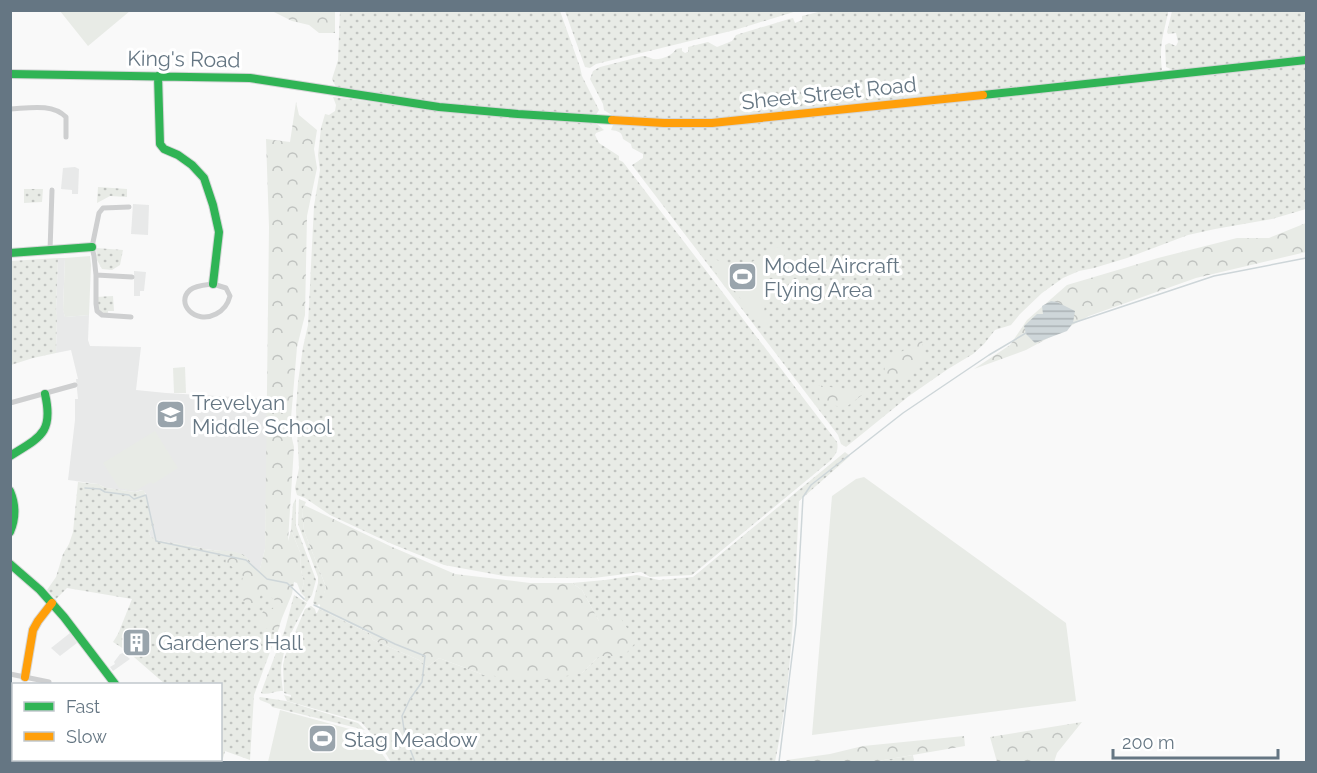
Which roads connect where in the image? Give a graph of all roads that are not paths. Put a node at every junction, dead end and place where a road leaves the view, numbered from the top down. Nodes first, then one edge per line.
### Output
1 (1306, 60) edge
2 (10, 74) edge
3 (158, 76) junction
4 (355, 95) joint
5 (10, 109) edge
6 (66, 137) dead end
7 (52, 190) dead end
8 (129, 207) dead end
9 (92, 247) junction
10 (50, 251) junction
11 (10, 253) edge
12 (96, 274) junction
13 (132, 277) dead end
14 (213, 284) junction
15 (131, 317) dead end
16 (75, 385) dead end
17 (45, 394) junction
18 (10, 403) edge
19 (10, 456) edge
20 (10, 490) edge
21 (10, 532) edge
22 (10, 564) edge
23 (52, 603) junction
24 (10, 674) edge
25 (25, 677) junction
26 (49, 682) dead end
27 (114, 683) edge

1 - 4 main road, Sheet Street Road
2 - 3 main road, King's Road
3 - 4 main road, King's Road
3 - 14 main road
5 - 6 street
7 - 10 street
8 - 9 street
9 - 10 main road
9 - 12 street
10 - 11 main road
12 - 13 street
12 - 15 street
14 - 14 street
16 - 17 street
17 - 18 street
17 - 19 main road
20 - 21 main road
22 - 23 main road
23 - 25 main road
23 - 27 main road
24 - 25 street
25 - 26 street

